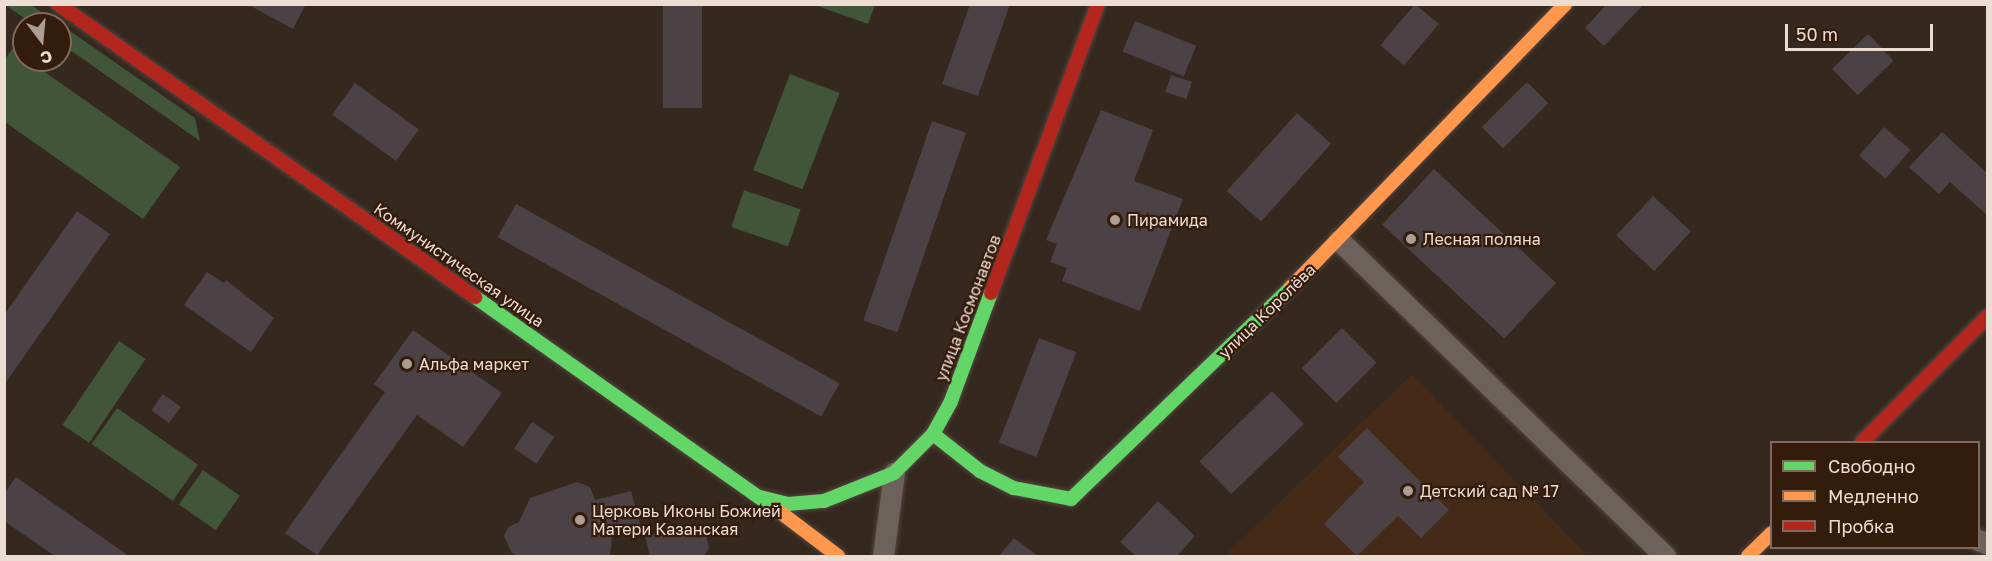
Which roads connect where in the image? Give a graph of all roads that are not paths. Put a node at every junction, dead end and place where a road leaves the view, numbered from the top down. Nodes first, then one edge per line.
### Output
1 (58, 4) edge
2 (1098, 4) edge
3 (1565, 4) edge
4 (1339, 240) junction
5 (1988, 316) edge
6 (933, 434) junction
7 (1863, 441) edge
8 (894, 473) junction
9 (757, 497) junction
10 (1770, 535) edge
11 (838, 556) edge
12 (883, 556) edge
13 (1665, 556) edge
14 (1748, 556) edge

1 - 9 main road, Коммунистическая улица
2 - 6 main road, улица Космонавтов
3 - 4 main road, улица Королёва
4 - 6 main road, улица Королёва
4 - 13 street
5 - 7 main road
6 - 8 main road, улица Космонавтов
8 - 9 main road, улица Космонавтов
8 - 12 street
9 - 11 main road, Коммунистическая улица
10 - 14 main road

